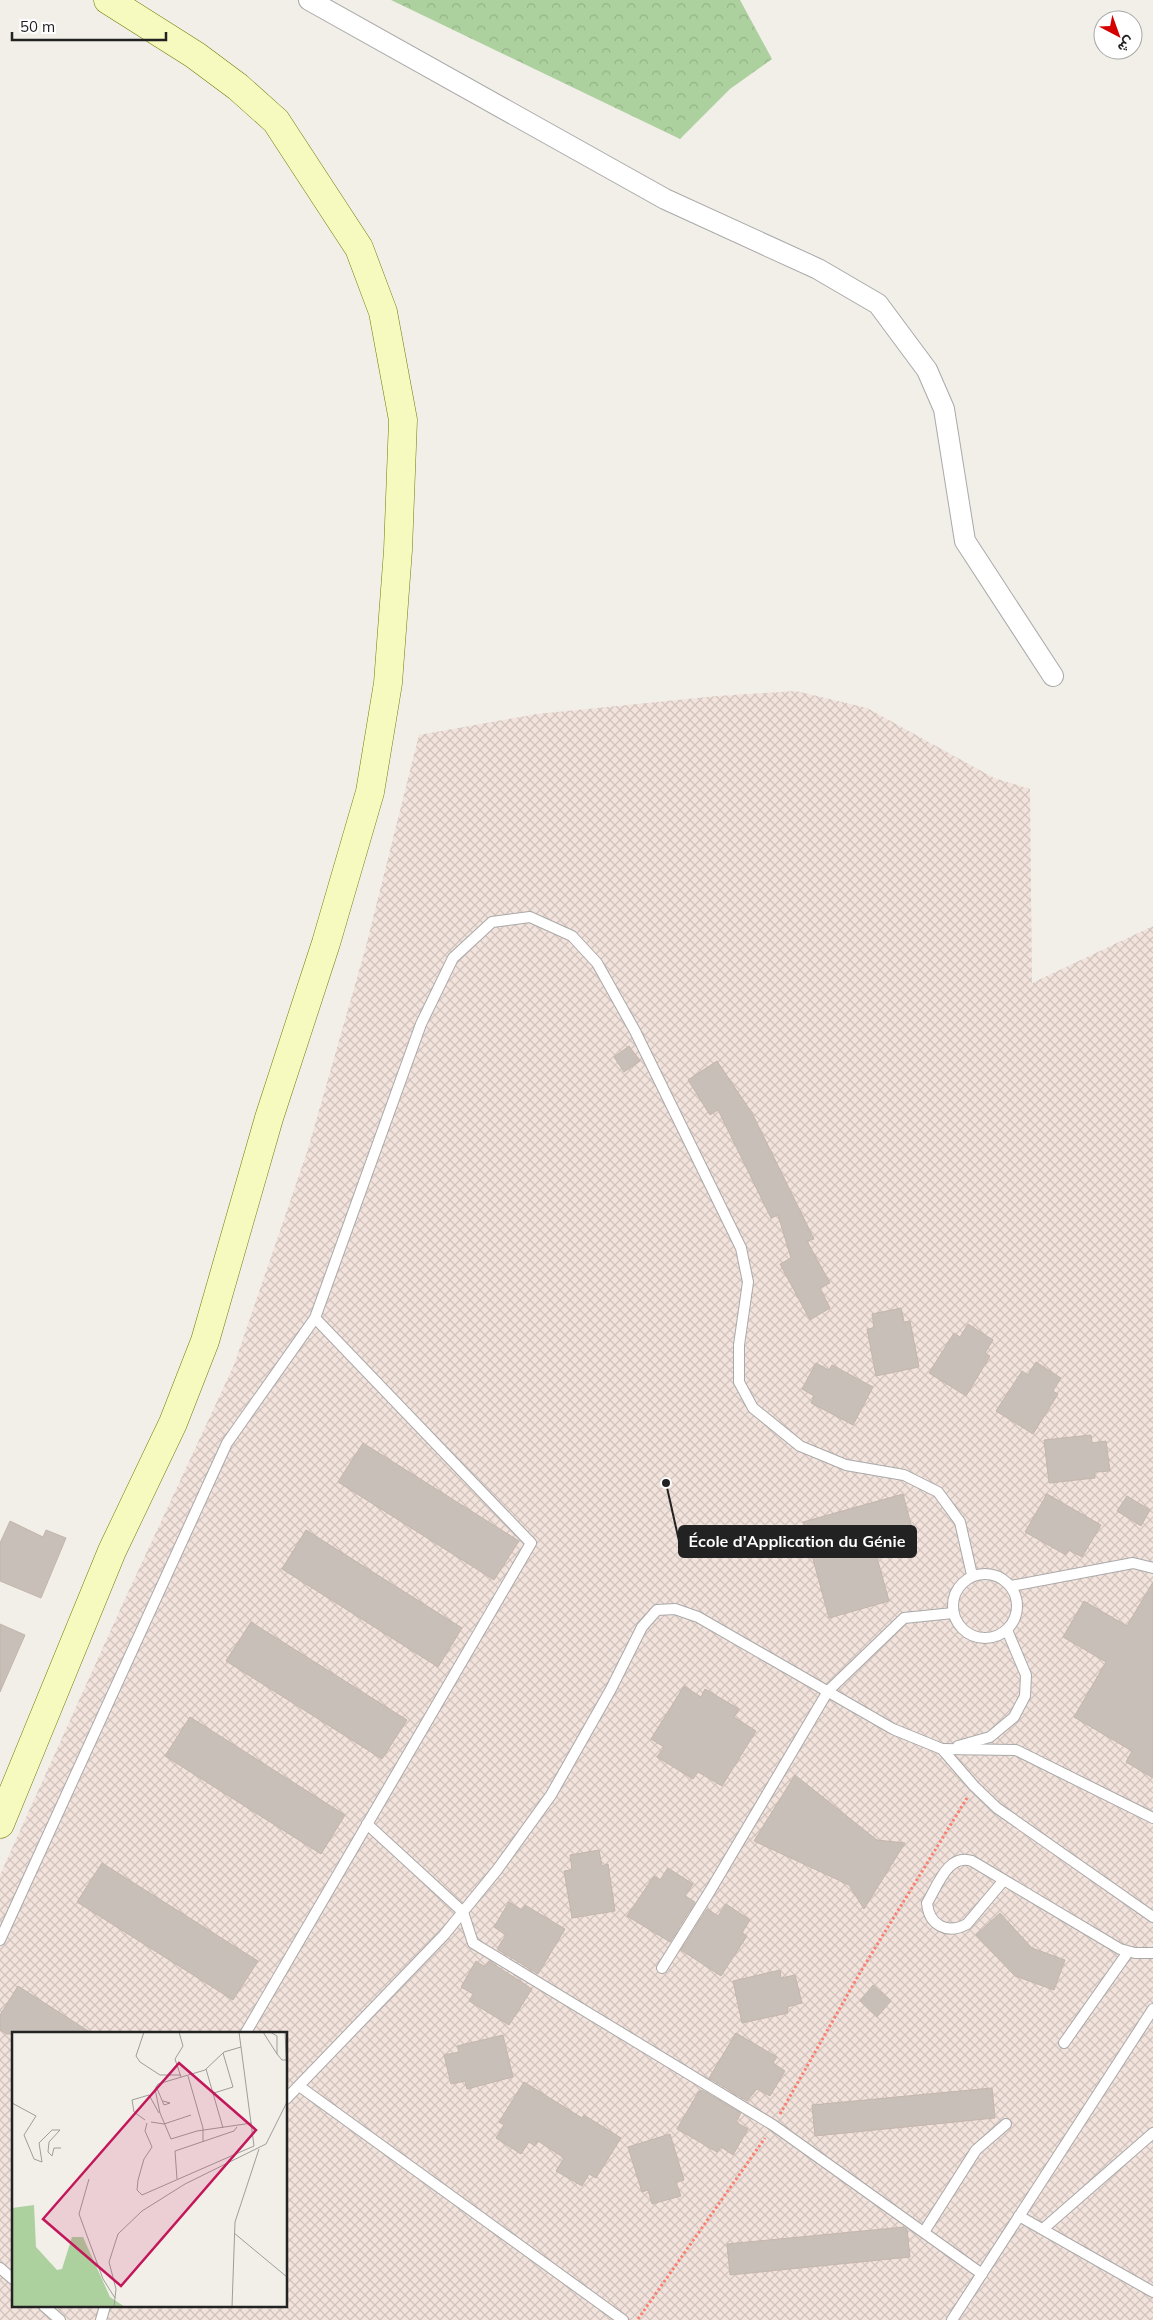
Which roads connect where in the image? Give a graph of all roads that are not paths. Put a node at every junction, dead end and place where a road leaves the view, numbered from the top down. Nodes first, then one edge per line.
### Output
1 (108, 0) edge
2 (309, 0) edge
3 (1053, 676) dead end
4 (315, 1318) junction
5 (1153, 1568) edge
6 (972, 1576) junction
7 (1011, 1586) junction
8 (953, 1613) junction
9 (1006, 1630) junction
10 (828, 1691) junction
11 (942, 1750) junction
12 (1153, 1818) edge
13 (0, 1824) edge
14 (367, 1824) junction
15 (1004, 1880) junction
16 (463, 1912) junction
17 (1153, 1917) edge
18 (0, 1940) edge
19 (1128, 1952) junction
20 (1153, 1954) edge
21 (662, 1968) dead end
22 (1153, 2009) edge
23 (246, 2032) edge
24 (1064, 2043) dead end
25 (299, 2086) junction
26 (288, 2097) edge
27 (1006, 2124) dead end
28 (1153, 2133) edge
29 (1019, 2216) junction
30 (1043, 2229) junction
31 (924, 2232) junction
32 (0, 2268) edge
33 (982, 2274) junction
34 (12, 2278) edge
35 (1153, 2292) edge
36 (46, 2308) edge
37 (60, 2320) edge
38 (623, 2320) edge
39 (952, 2320) edge

1 - 13 main road
2 - 3 street
4 - 6 lane
4 - 14 lane
4 - 18 lane
5 - 7 lane
6 - 7 lane
6 - 8 lane
7 - 9 lane
8 - 9 lane
8 - 10 lane
9 - 11 lane
10 - 11 lane
10 - 16 lane
10 - 21 lane
11 - 12 lane
11 - 17 lane
14 - 16 lane
14 - 23 lane
15 - 15 lane
15 - 19 lane
16 - 25 lane
16 - 31 lane
19 - 20 lane
19 - 24 lane
22 - 29 lane
25 - 26 lane
25 - 38 lane
27 - 31 lane
28 - 30 lane
29 - 30 lane
29 - 33 lane
30 - 35 lane
31 - 33 lane
32 - 34 lane
33 - 39 lane
36 - 37 lane

